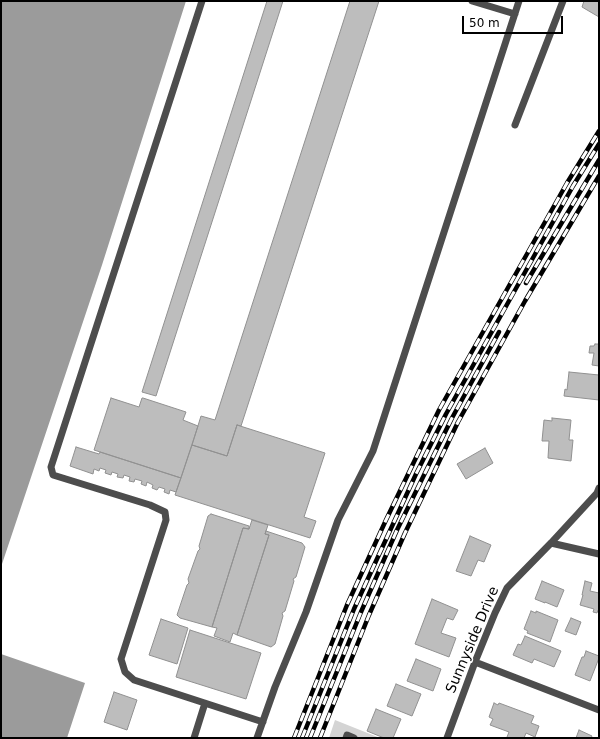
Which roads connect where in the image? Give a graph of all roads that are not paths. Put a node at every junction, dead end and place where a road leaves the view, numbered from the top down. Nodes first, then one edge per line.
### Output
1 (202, 1) edge
2 (472, 1) edge
3 (520, 1) edge
4 (563, 1) edge
5 (515, 14) junction
6 (515, 125) dead end
7 (598, 491) edge
8 (551, 543) junction
9 (599, 554) edge
10 (475, 662) junction
11 (205, 703) junction
12 (599, 710) edge
13 (263, 722) junction
14 (194, 738) edge
15 (257, 738) edge
16 (447, 738) edge

1 - 11 street
2 - 5 street
3 - 5 street
4 - 6 street
5 - 13 street
7 - 8 street, Sunnyside Drive
8 - 9 street
8 - 10 street, Sunnyside Drive
10 - 12 street
10 - 16 street, Sunnyside Drive
11 - 13 street
11 - 14 street
13 - 15 street

